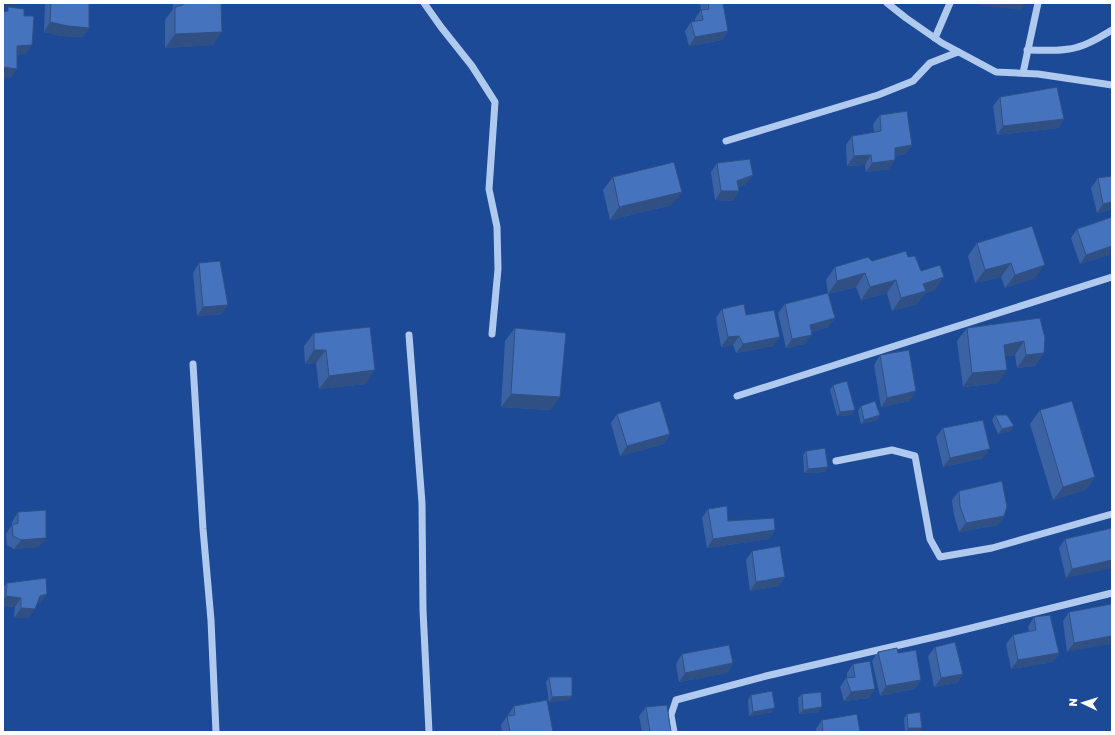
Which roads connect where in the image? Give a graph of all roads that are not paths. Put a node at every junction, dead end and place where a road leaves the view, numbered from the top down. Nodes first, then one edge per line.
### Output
1 (424, 3) edge
2 (887, 3) edge
3 (950, 3) edge
4 (1038, 3) edge
5 (1112, 30) edge
6 (935, 38) junction
7 (1027, 50) junction
8 (958, 52) junction
9 (1023, 74) junction
10 (1112, 85) edge
11 (726, 142) dead end
12 (1112, 277) edge
13 (492, 334) dead end
14 (409, 335) dead end
15 (193, 364) dead end
16 (737, 396) dead end
17 (836, 460) dead end
18 (1112, 514) edge
19 (1112, 593) edge
20 (216, 732) edge
21 (429, 732) edge
22 (674, 732) edge

1 - 13 street
2 - 6 street
3 - 6 street
4 - 7 street
5 - 7 street
6 - 8 street
7 - 9 street
8 - 9 street
8 - 11 street
9 - 10 street
12 - 16 street
14 - 21 street
15 - 20 street
17 - 18 street
19 - 22 street

